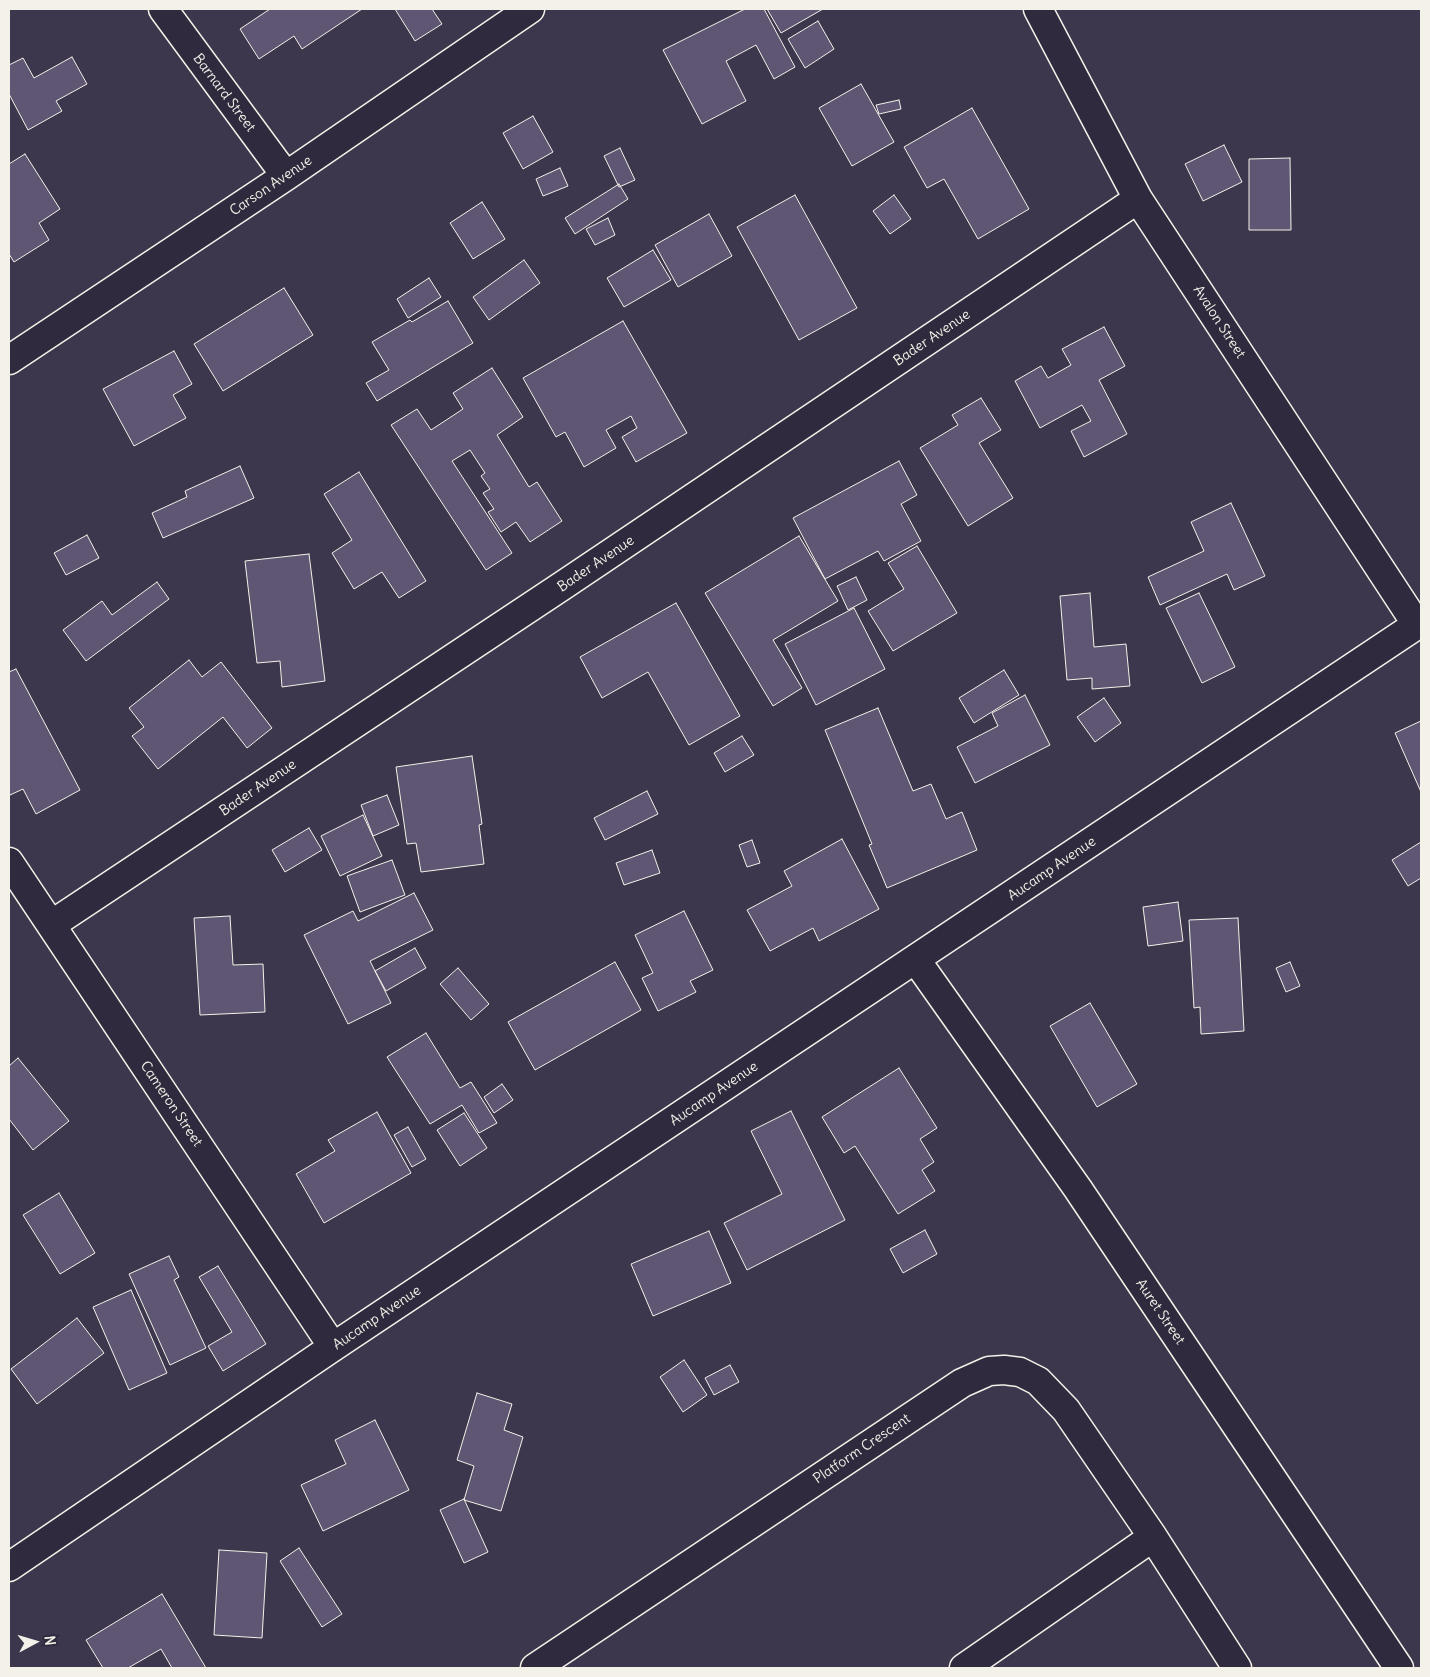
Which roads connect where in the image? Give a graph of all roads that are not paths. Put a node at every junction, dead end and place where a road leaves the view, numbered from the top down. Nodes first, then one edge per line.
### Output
1 (163, 9) edge
2 (530, 9) edge
3 (1038, 9) edge
4 (286, 176) junction
5 (1138, 199) junction
6 (9, 360) edge
7 (1419, 624) edge
8 (9, 862) edge
9 (51, 925) junction
10 (916, 960) junction
11 (333, 1347) junction
12 (1153, 1537) junction
13 (9, 1567) edge
14 (968, 1667) edge
15 (535, 1668) edge
16 (1237, 1668) edge
17 (1400, 1668) edge

1 - 4 street, Barnard Street
2 - 4 street, Carson Avenue
3 - 5 street, Avalon Street
4 - 6 street, Carson Avenue
5 - 7 street, Avalon Street
5 - 9 street, Bader Avenue
7 - 10 street, Aucamp Avenue
8 - 9 street, Cameron Street
9 - 11 street, Cameron Street
10 - 11 street, Aucamp Avenue
10 - 17 street, Auret Street
11 - 13 street, Aucamp Avenue
12 - 14 street
12 - 15 street, Platform Crescent
12 - 16 street, Platform Crescent

